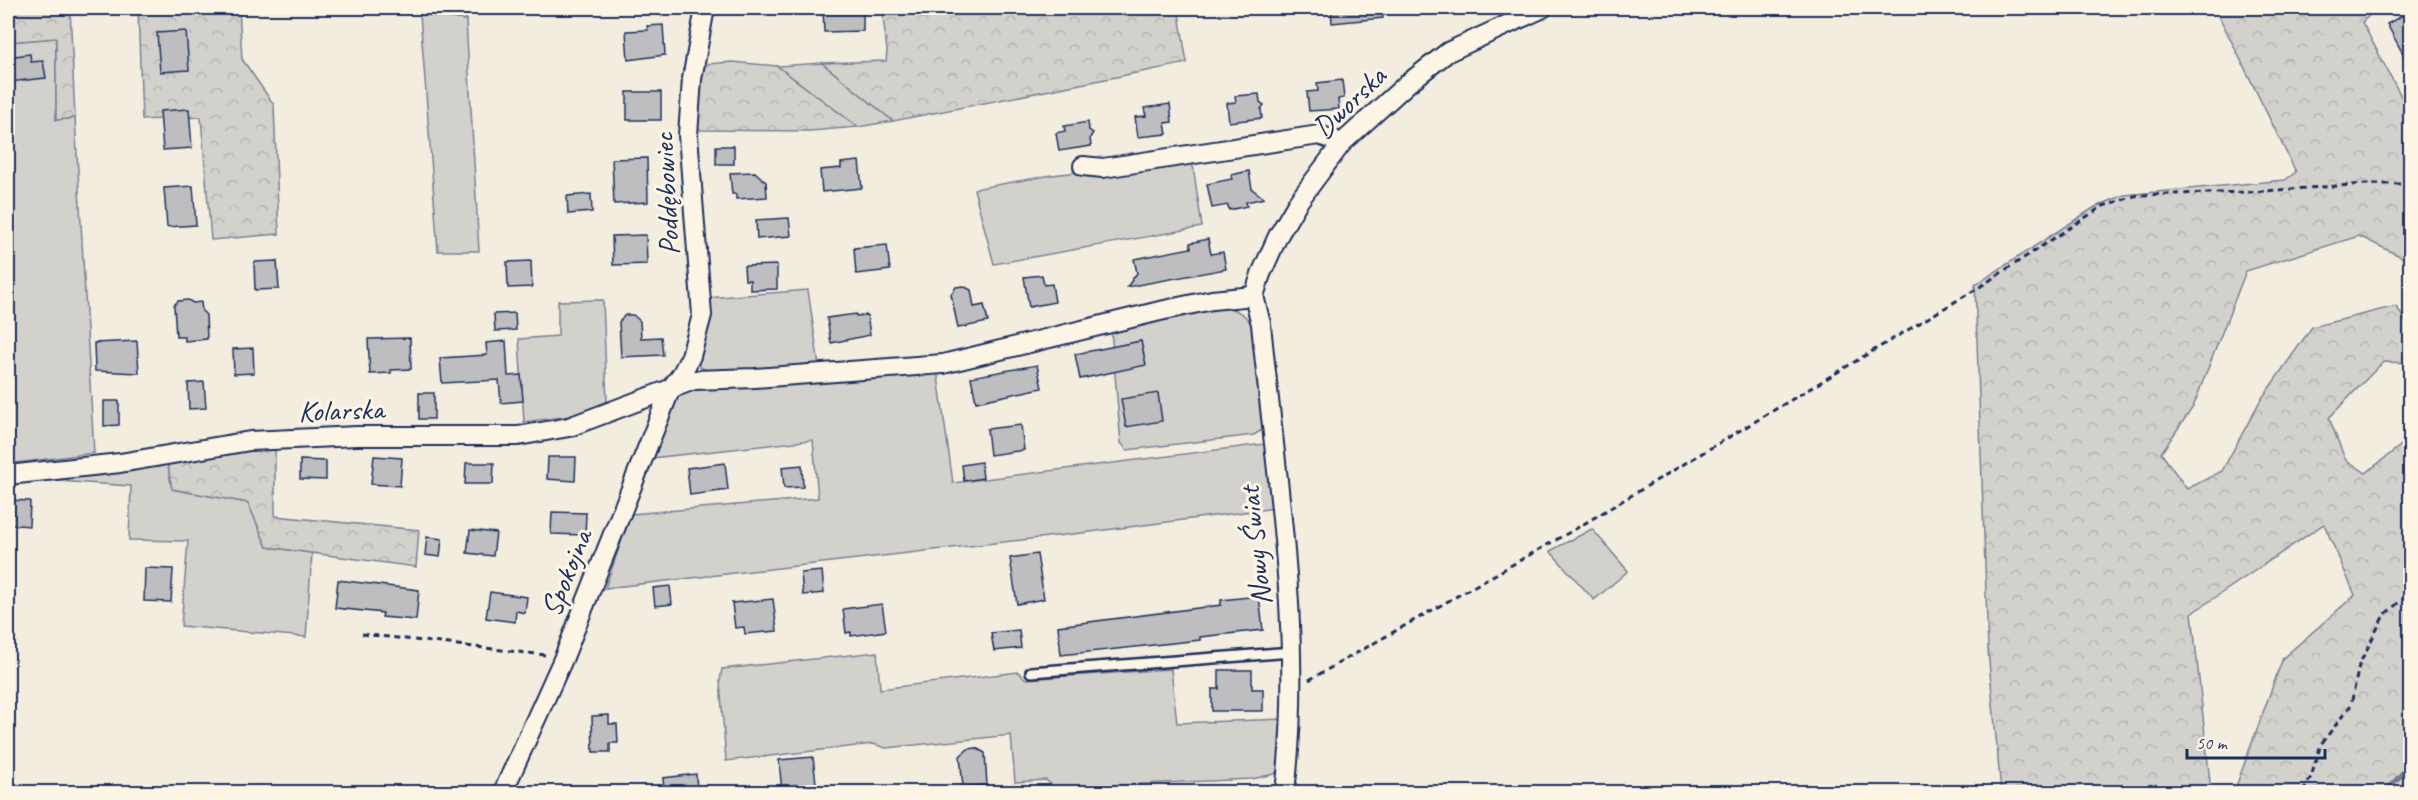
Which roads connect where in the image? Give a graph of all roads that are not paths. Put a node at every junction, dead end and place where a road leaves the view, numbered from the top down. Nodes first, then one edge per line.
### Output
1 (705, 8) edge
2 (1544, 8) edge
3 (1342, 143) junction
4 (1083, 166) dead end
5 (1254, 296) junction
6 (676, 381) junction
7 (8, 475) edge
8 (1292, 652) junction
9 (1031, 672) dead end
10 (502, 792) edge
11 (1285, 792) edge

1 - 6 street, Poddębowiec
2 - 3 street, Dworska
3 - 4 street
3 - 5 street, Dworska
5 - 6 street, Kolarska
5 - 8 street, Nowy Świat
6 - 7 street, Kolarska
6 - 10 street, Spokojna
8 - 9 lane
8 - 11 street, Nowy Świat

